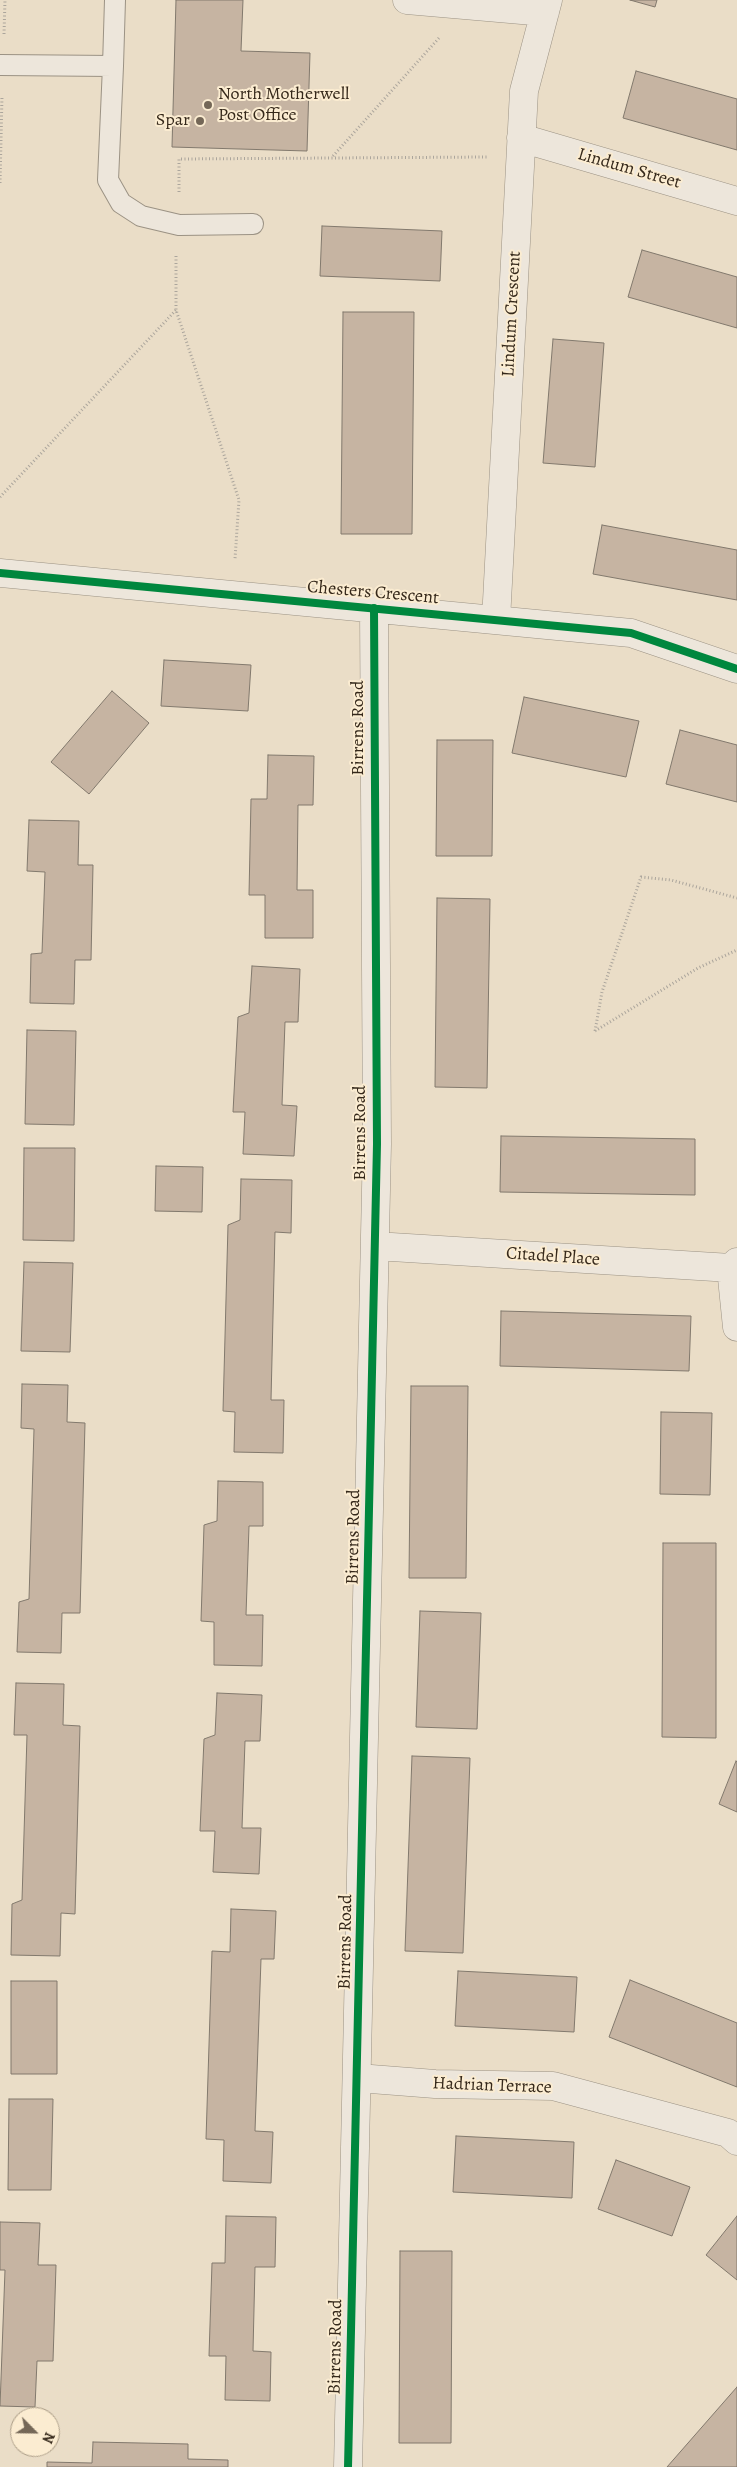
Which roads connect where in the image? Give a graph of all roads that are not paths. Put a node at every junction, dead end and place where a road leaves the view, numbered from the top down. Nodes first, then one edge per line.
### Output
1 (115, 0) edge
2 (407, 0) edge
3 (547, 6) edge
4 (0, 65) edge
5 (113, 66) junction
6 (520, 148) junction
7 (737, 201) edge
8 (253, 224) dead end
9 (0, 573) edge
10 (374, 608) junction
11 (496, 620) junction
12 (737, 669) edge
13 (375, 1246) junction
14 (734, 1265) edge
15 (737, 1327) edge
16 (358, 2078) junction
17 (737, 2141) edge
18 (348, 2467) edge

1 - 5 lane
2 - 3 street, Lindum Crescent
3 - 6 street, Lindum Crescent
4 - 5 lane
5 - 8 lane
6 - 7 street, Lindum Street
6 - 11 street, Lindum Crescent
9 - 10 street, Chesters Crescent
10 - 11 street, Chesters Crescent
10 - 13 street, Birrens Road
11 - 12 street, Chesters Crescent
13 - 14 street, Citadel Place
13 - 16 street, Birrens Road
14 - 15 street, Citadel Place
16 - 17 street, Hadrian Terrace
16 - 18 street, Birrens Road

